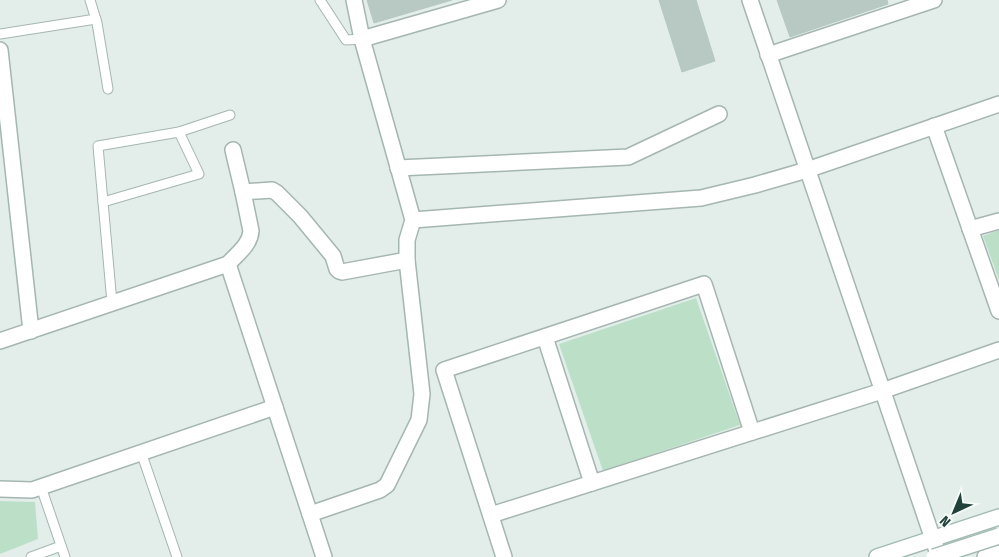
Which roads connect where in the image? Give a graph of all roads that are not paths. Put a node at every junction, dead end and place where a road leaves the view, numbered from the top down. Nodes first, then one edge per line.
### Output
1 (90, 0) edge
2 (320, 0) edge
3 (354, 0) edge
4 (498, 0) edge
5 (750, 0) edge
6 (934, 0) edge
7 (899, 6) edge
8 (96, 19) junction
9 (0, 34) edge
10 (362, 38) junction
11 (768, 55) junction
12 (0, 57) edge
13 (108, 89) dead end
14 (999, 104) edge
15 (719, 114) dead end
16 (230, 115) dead end
17 (934, 126) junction
18 (179, 132) junction
19 (233, 150) dead end
20 (398, 168) junction
21 (807, 170) junction
22 (243, 192) junction
23 (103, 202) junction
24 (412, 220) junction
25 (999, 221) edge
26 (970, 229) junction
27 (407, 260) junction
28 (228, 264) junction
29 (112, 303) junction
30 (999, 311) edge
31 (31, 331) junction
32 (545, 337) junction
33 (0, 341) edge
34 (999, 350) edge
35 (882, 391) junction
36 (275, 407) junction
37 (752, 432) junction
38 (141, 452) junction
39 (592, 483) junction
40 (41, 487) junction
41 (0, 489) edge
42 (310, 514) junction
43 (491, 515) junction
44 (999, 517) edge
45 (999, 536) edge
46 (932, 538) junction
47 (61, 546) junction
48 (999, 552) edge
49 (32, 557) edge
50 (65, 557) edge
51 (177, 557) edge
52 (324, 557) edge
53 (504, 557) edge
54 (877, 557) edge
55 (934, 557) edge
56 (939, 557) edge
57 (985, 557) edge

1 - 8 lane
2 - 10 lane
3 - 10 street
4 - 10 street
5 - 11 street
6 - 7 street
7 - 11 street
8 - 9 lane
8 - 13 lane
10 - 20 street
11 - 21 street
12 - 31 street
14 - 17 street
15 - 20 street
16 - 18 lane
17 - 21 street
17 - 26 street
18 - 23 lane
18 - 23 lane
19 - 22 street
20 - 24 street
21 - 24 street
21 - 35 street
22 - 27 street
22 - 28 street
23 - 29 lane
24 - 27 street
25 - 26 street
26 - 30 street
27 - 42 street
28 - 29 street
28 - 36 street
29 - 31 street
31 - 33 street
32 - 37 street
32 - 39 street
32 - 43 street
34 - 35 street
35 - 37 street
35 - 46 street
36 - 38 street
36 - 42 street
37 - 39 street
38 - 40 street
38 - 51 lane
39 - 43 street
40 - 41 street
40 - 47 lane
42 - 52 street
43 - 53 street
44 - 46 street
45 - 55 street, bridge
46 - 54 street
46 - 56 street
47 - 49 lane
47 - 50 lane
48 - 57 street

